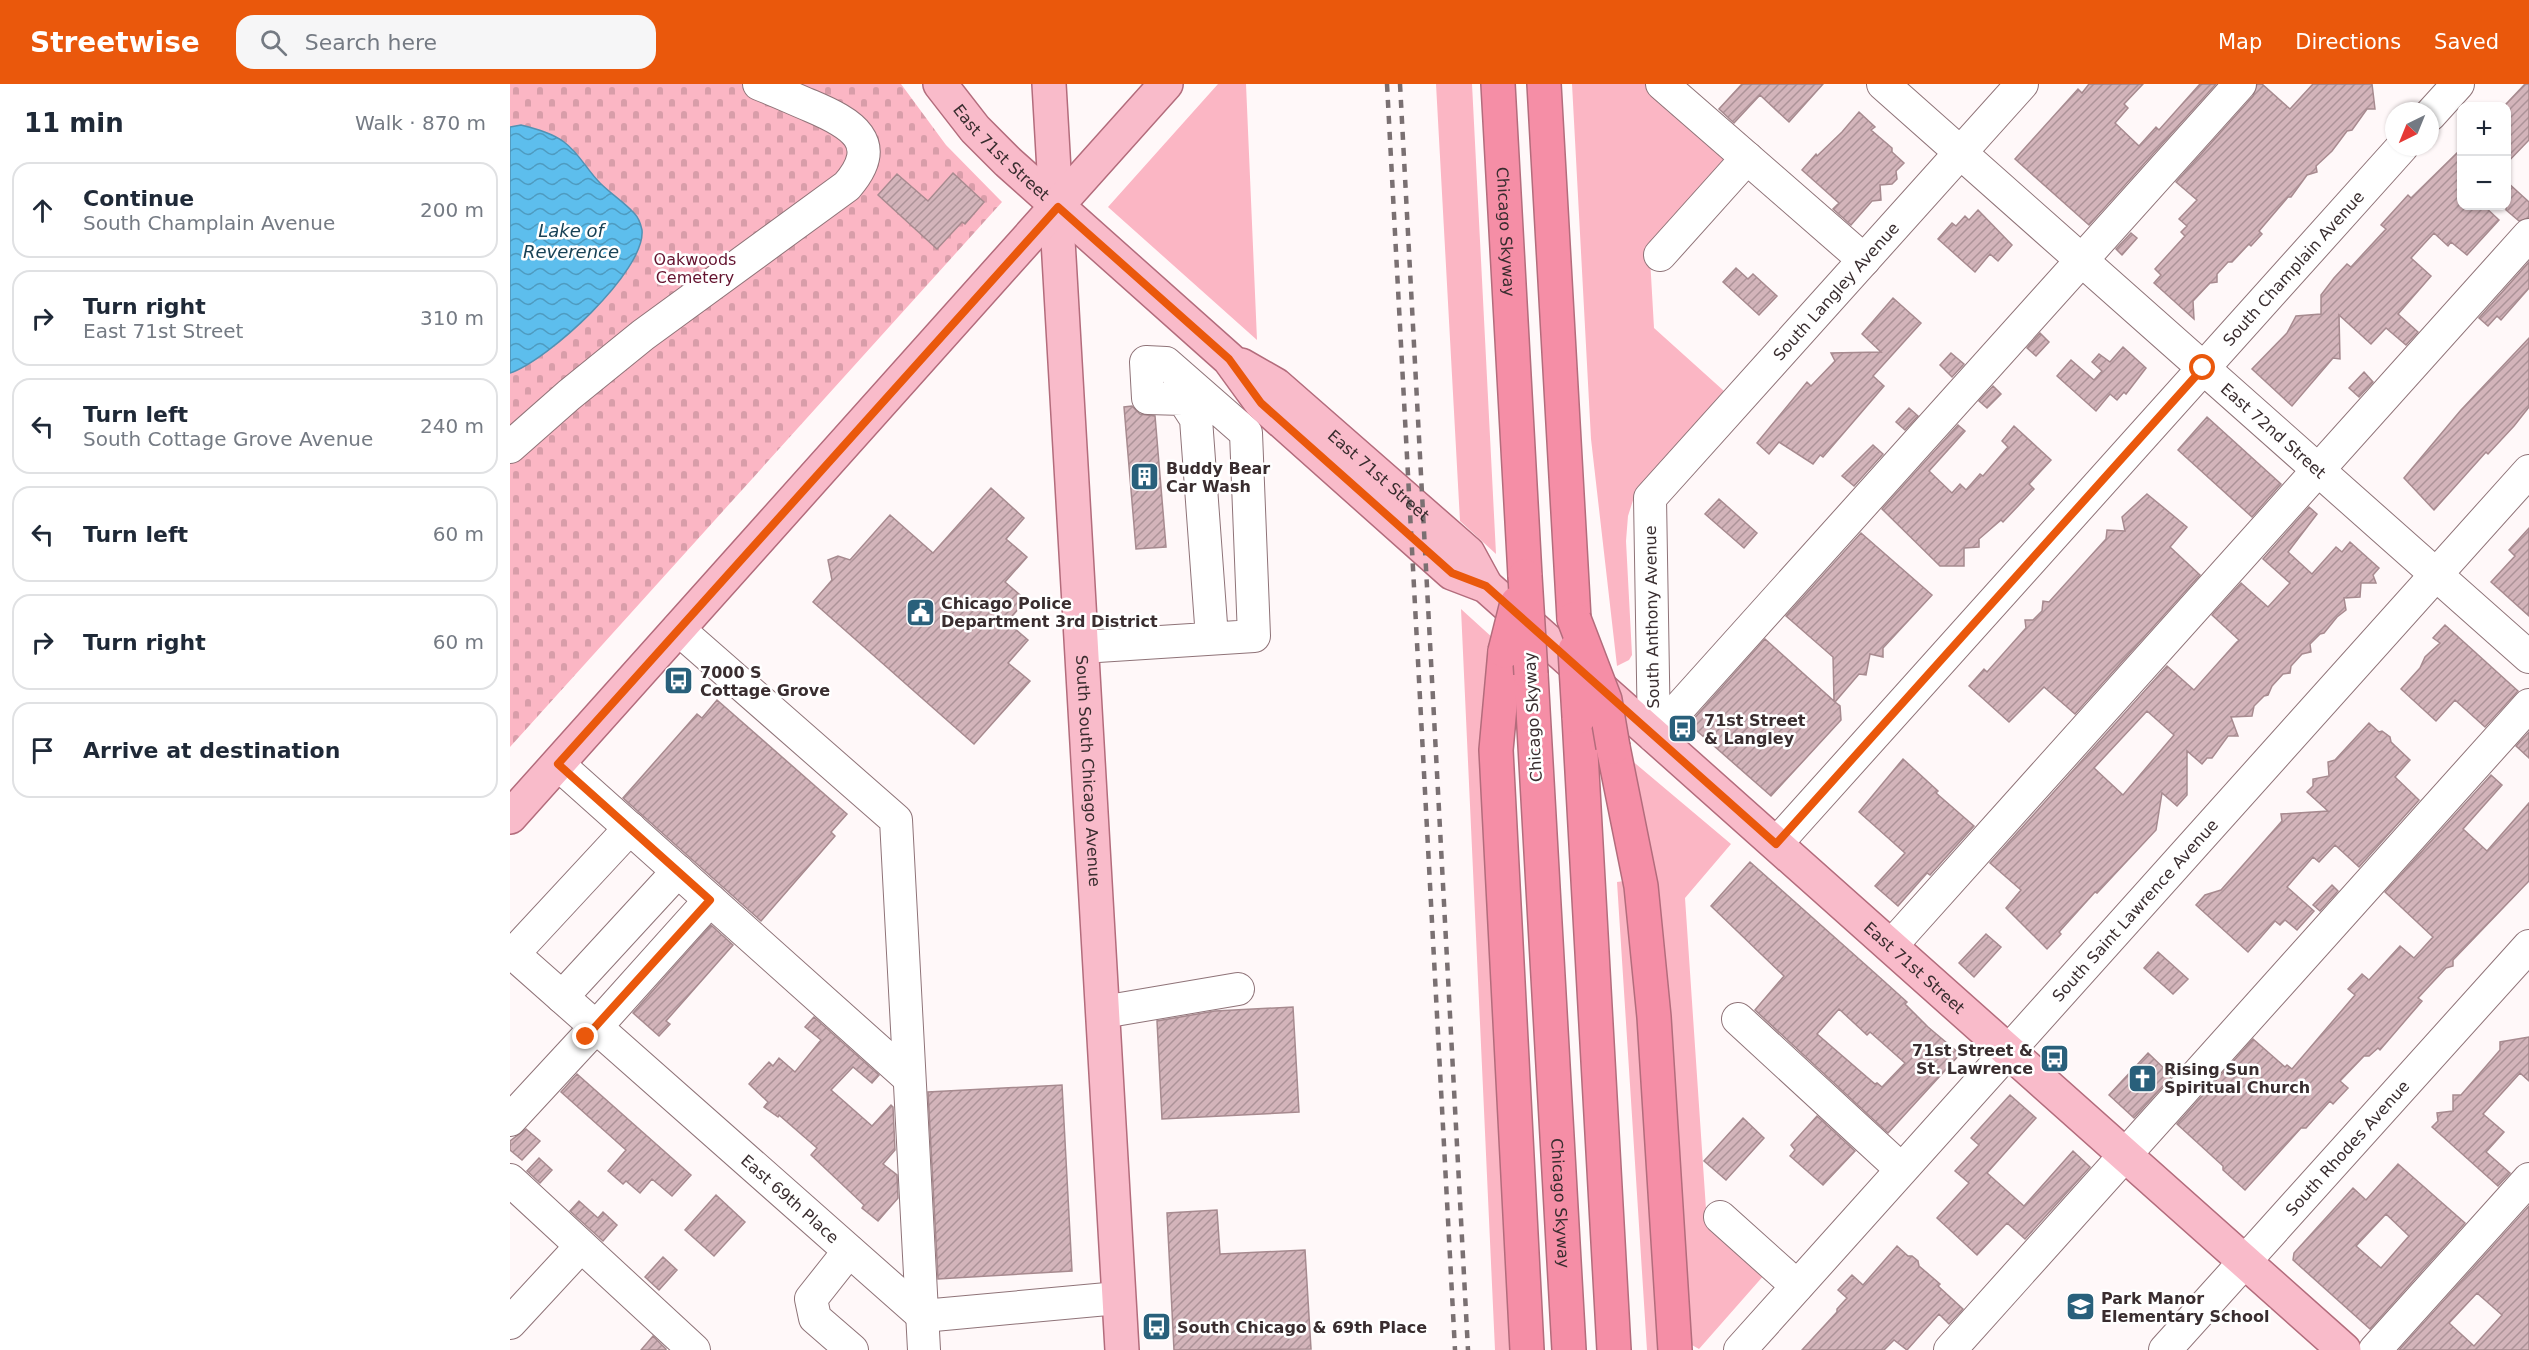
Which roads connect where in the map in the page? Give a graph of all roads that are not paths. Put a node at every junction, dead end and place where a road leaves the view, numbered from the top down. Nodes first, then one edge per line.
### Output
1 (759, 84) edge
2 (940, 84) edge
3 (1049, 84) edge
4 (1166, 84) edge
5 (1498, 84) edge
6 (1544, 84) edge
7 (1662, 84) edge
8 (1883, 84) edge
9 (2022, 84) edge
10 (2240, 84) edge
11 (2458, 84) edge
12 (2439, 106) edge
13 (1960, 152) junction
14 (2394, 156) edge
15 (1747, 158) junction
16 (1058, 207) junction
17 (2529, 235) edge
18 (1660, 255) dead end
19 (1864, 260) junction
20 (2082, 260) junction
21 (2203, 368) junction
22 (510, 447) edge
23 (2318, 470) junction
24 (2529, 471) edge
25 (1650, 498) joint
26 (2436, 575) junction
27 (1525, 576) junction
28 (1574, 619) junction
29 (678, 629) junction
30 (1212, 638) junction
31 (1082, 647) junction
32 (2529, 657) edge
33 (2529, 705) edge
34 (1654, 736) junction
35 (558, 764) junction
36 (510, 817) edge
37 (630, 828) junction
38 (1776, 844) junction
39 (678, 871) junction
40 (710, 900) junction
41 (1891, 946) junction
42 (2529, 946) edge
43 (512, 953) edge
44 (1238, 989) dead end
45 (562, 997) junction
46 (1103, 1012) junction
47 (1738, 1019) dead end
48 (596, 1027) junction
49 (2008, 1050) junction
50 (909, 1078) junction
51 (510, 1120) edge
52 (2125, 1155) junction
53 (1901, 1169) junction
54 (2529, 1179) edge
55 (510, 1180) edge
56 (1720, 1217) dead end
57 (849, 1251) junction
58 (571, 1257) dead end
59 (2245, 1262) junction
60 (1797, 1286) junction
61 (1119, 1298) junction
62 (922, 1316) junction
63 (510, 1323) edge
64 (694, 1350) edge
65 (852, 1350) edge
66 (924, 1350) edge
67 (1122, 1350) edge
68 (1527, 1350) edge
69 (1569, 1350) edge
70 (1614, 1350) edge
71 (1676, 1350) edge
72 (1740, 1350) edge
73 (1950, 1350) edge
74 (2166, 1350) edge
75 (2344, 1350) edge
76 (2376, 1350) edge

1 - 22 street
2 - 16 main road, East 71st Street
3 - 16 main road, South South Chicago Avenue
4 - 16 main road
5 - 27 highway, Chicago Skyway
6 - 28 highway
7 - 15 street
8 - 13 street, East 72nd Street
9 - 13 street, South Langley Avenue
10 - 20 street
11 - 12 street
13 - 19 street, South Langley Avenue
13 - 20 street, East 72nd Street
14 - 21 street, South Champlain Avenue
15 - 18 street
15 - 19 street
16 - 29 main road
16 - 31 main road, South South Chicago Avenue
16 - 34 main road, East 71st Street
17 - 23 street
19 - 25 street, South Langley Avenue
20 - 21 street, East 72nd Street
20 - 34 street
21 - 23 street, East 72nd Street
21 - 38 street, South Champlain Avenue
23 - 26 street, East 72nd Street
23 - 41 street
24 - 26 street, South Saint Lawrence Avenue
25 - 34 street, South Anthony Avenue
26 - 32 street, East 72nd Street
26 - 49 street, South Saint Lawrence Avenue
27 - 68 highway, bridge
27 - 69 highway, Chicago Skyway, bridge
28 - 70 highway, bridge
28 - 71 highway, bridge
29 - 35 main road
29 - 50 street
30 - 30 street
30 - 31 street
31 - 46 main road, South South Chicago Avenue
33 - 52 street
34 - 38 main road, East 71st Street
35 - 36 main road
35 - 37 street
37 - 39 street
37 - 43 street
38 - 41 main road, East 71st Street
39 - 40 street
39 - 45 street
40 - 48 street
40 - 50 street
41 - 49 main road, East 71st Street
42 - 59 street, South Rhodes Avenue
43 - 45 street, East 69th Place
44 - 46 street
45 - 48 street, East 69th Place
46 - 61 main road, South South Chicago Avenue
47 - 53 street
48 - 51 street
48 - 57 street, East 69th Place
49 - 52 main road, East 71st Street
49 - 53 street, South Saint Lawrence Avenue
50 - 62 street
52 - 59 main road, East 71st Street
52 - 73 street
53 - 60 street, South Saint Lawrence Avenue
54 - 76 street
55 - 64 street
56 - 60 street
57 - 62 street, East 69th Place
57 - 65 street
58 - 63 street
59 - 74 street, South Rhodes Avenue
59 - 75 main road, East 71st Street
60 - 72 street, South Saint Lawrence Avenue
61 - 62 street
61 - 67 main road, South South Chicago Avenue
62 - 66 street

